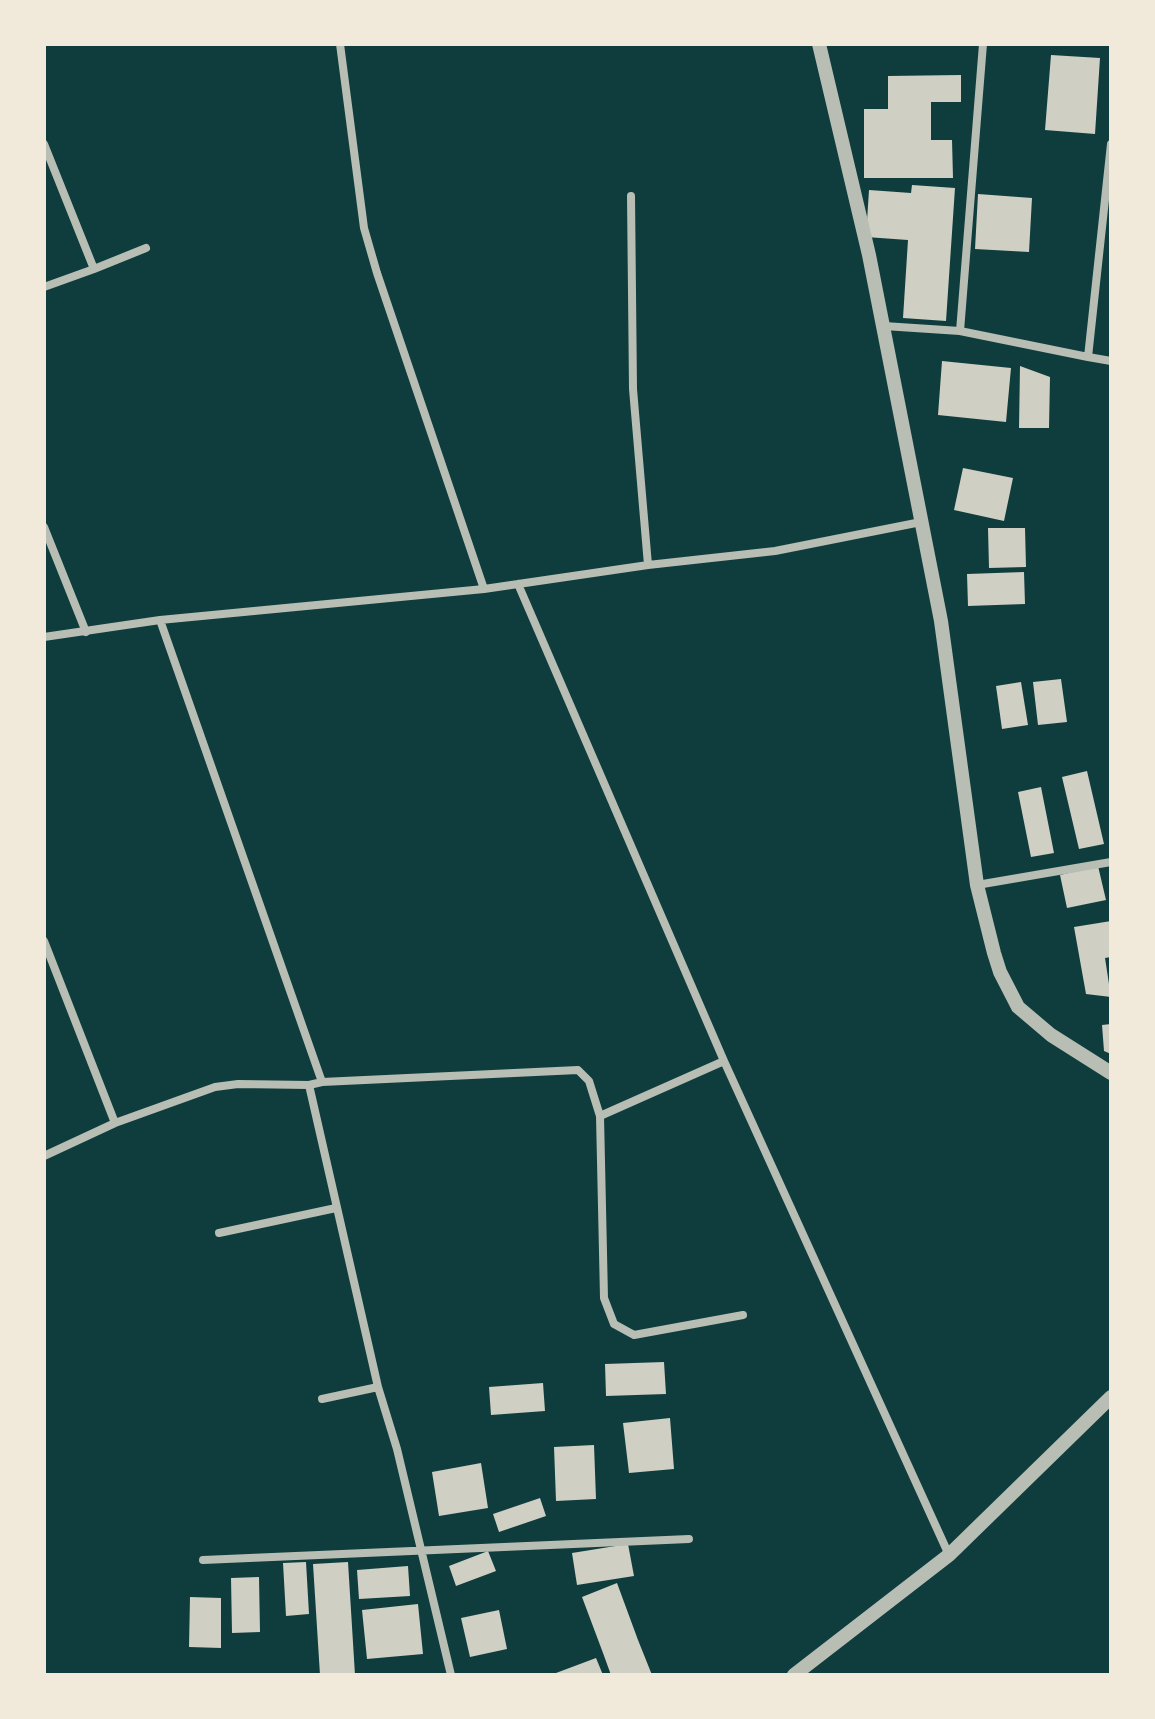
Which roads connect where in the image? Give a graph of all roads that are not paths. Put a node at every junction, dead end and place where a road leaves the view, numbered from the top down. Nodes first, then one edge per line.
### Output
1 (340, 44) edge
2 (819, 44) edge
3 (983, 44) edge
4 (44, 144) edge
5 (1111, 144) edge
6 (631, 196) dead end
7 (146, 248) dead end
8 (94, 269) junction
9 (44, 287) edge
10 (884, 326) junction
11 (960, 331) junction
12 (1088, 357) junction
13 (1111, 361) edge
14 (921, 522) junction
15 (44, 527) edge
16 (648, 565) junction
17 (518, 584) junction
18 (484, 589) junction
19 (160, 620) junction
20 (86, 632) junction
21 (44, 637) edge
22 (1111, 862) edge
23 (977, 885) junction
24 (44, 941) edge
25 (724, 1061) junction
26 (1111, 1073) edge
27 (322, 1082) junction
28 (309, 1085) junction
29 (600, 1116) junction
30 (115, 1123) junction
31 (44, 1156) edge
32 (336, 1208) junction
33 (219, 1233) dead end
34 (743, 1315) dead end
35 (378, 1387) junction
36 (1111, 1397) edge
37 (322, 1399) dead end
38 (689, 1539) dead end
39 (420, 1552) junction
40 (949, 1555) junction
41 (203, 1560) dead end
42 (451, 1675) edge
43 (794, 1675) edge

1 - 18 street
2 - 10 street
3 - 11 street
4 - 8 street
5 - 12 street
6 - 16 street
7 - 8 street
8 - 9 street
10 - 11 street
10 - 14 street
11 - 12 street
12 - 13 street
14 - 16 street
14 - 23 street
15 - 20 street
16 - 17 street
17 - 18 street
17 - 25 street
18 - 19 street
19 - 20 street
19 - 27 street
20 - 21 street
22 - 23 street
23 - 26 street
24 - 30 street
25 - 29 street
25 - 40 street
27 - 28 street
27 - 29 street
28 - 30 street
28 - 32 street
29 - 34 street
30 - 31 street
32 - 33 street
32 - 35 street
35 - 37 street
35 - 39 street
36 - 40 street
38 - 39 street
39 - 41 street
39 - 42 street
40 - 43 street

